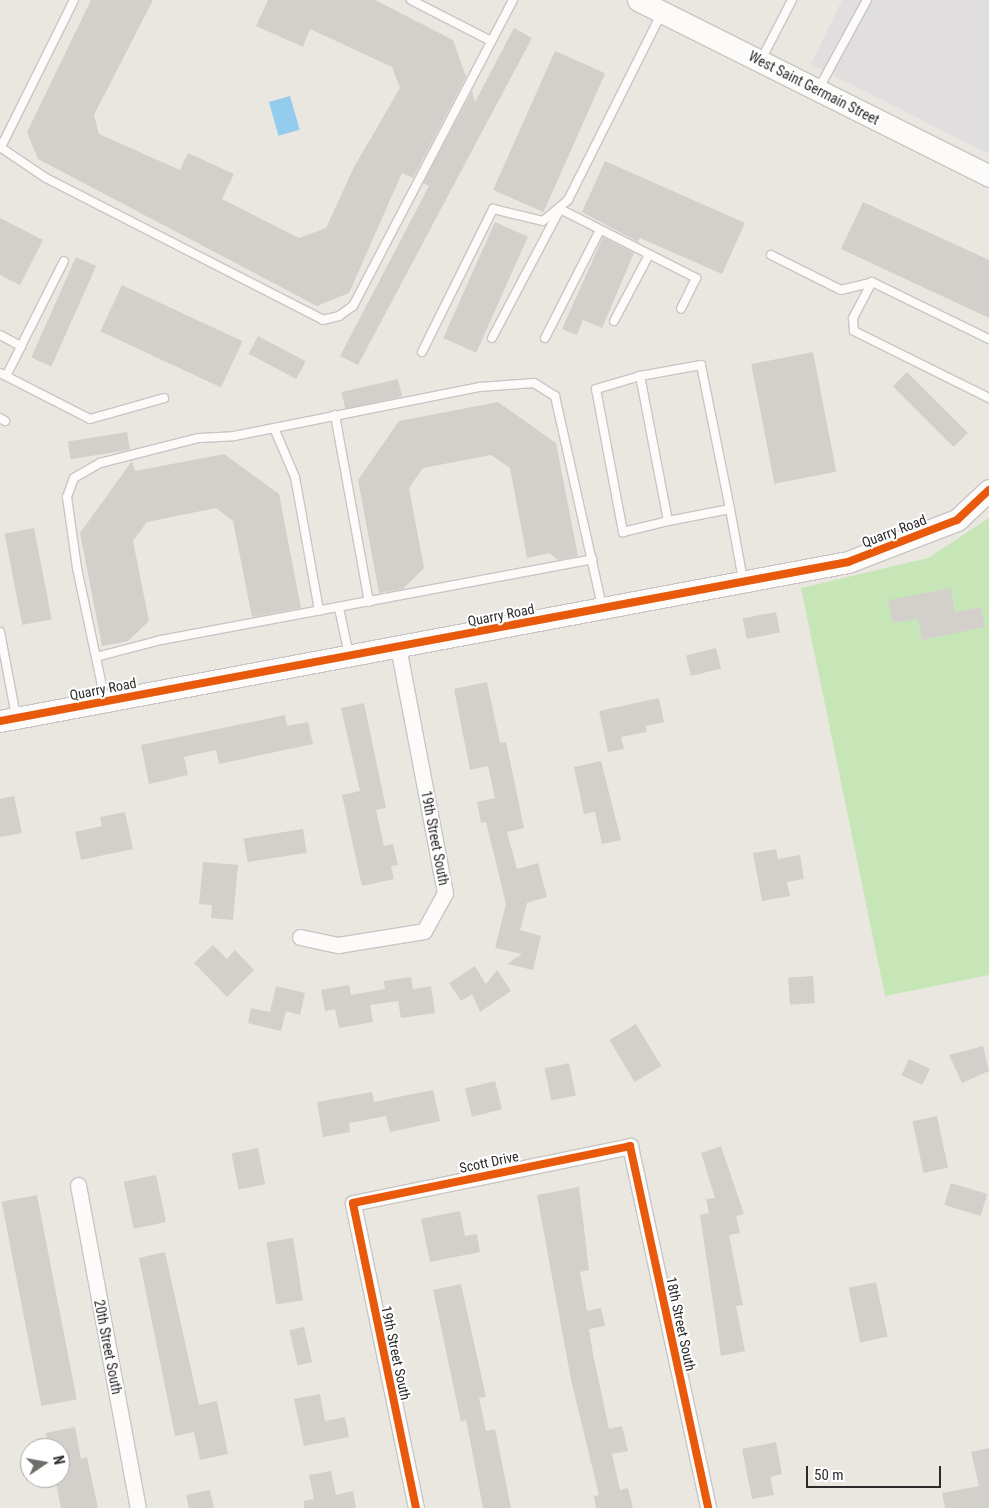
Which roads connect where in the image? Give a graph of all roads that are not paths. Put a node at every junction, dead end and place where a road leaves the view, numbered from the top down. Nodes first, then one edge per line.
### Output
1 (74, 0) edge
2 (411, 0) edge
3 (513, 0) edge
4 (638, 0) edge
5 (792, 0) edge
6 (867, 0) edge
7 (662, 12) junction
8 (491, 41) junction
9 (760, 61) junction
10 (818, 90) junction
11 (0, 147) edge
12 (989, 176) edge
13 (560, 210) junction
14 (600, 230) junction
15 (649, 255) junction
16 (771, 255) dead end
17 (64, 261) dead end
18 (872, 282) junction
19 (682, 309) dead end
20 (614, 321) dead end
21 (0, 335) edge
22 (492, 338) dead end
23 (545, 338) dead end
24 (989, 339) edge
25 (21, 346) junction
26 (422, 352) dead end
27 (3, 374) edge
28 (640, 376) junction
29 (164, 398) dead end
30 (989, 398) edge
31 (335, 416) junction
32 (274, 428) junction
33 (989, 490) edge
34 (730, 509) junction
35 (668, 521) junction
36 (592, 559) junction
37 (743, 582) junction
38 (369, 602) junction
39 (339, 608) junction
40 (602, 608) junction
41 (319, 611) junction
42 (0, 632) edge
43 (398, 647) junction
44 (349, 656) junction
45 (96, 657) junction
46 (105, 702) junction
47 (8, 720) edge
48 (300, 937) dead end
49 (630, 1146) joint
50 (78, 1186) dead end
51 (353, 1202) joint
52 (138, 1508) edge
53 (416, 1508) edge
54 (708, 1508) edge

1 - 11 lane
2 - 8 lane
3 - 8 lane
4 - 7 street, West Saint Germain Street
5 - 9 lane
6 - 10 lane
7 - 9 street, West Saint Germain Street
7 - 13 lane
8 - 11 lane
9 - 10 street, West Saint Germain Street
10 - 12 street, West Saint Germain Street
13 - 14 lane
13 - 22 lane
13 - 26 lane
14 - 15 lane
14 - 23 lane
15 - 19 lane
15 - 20 lane
16 - 18 lane
17 - 25 lane
18 - 24 lane
18 - 30 lane
21 - 25 lane
25 - 27 lane
27 - 29 lane
28 - 34 lane
28 - 35 lane
28 - 35 lane
31 - 32 lane
31 - 36 lane
31 - 38 lane
32 - 41 lane
32 - 45 lane
33 - 37 street, Quarry Road
34 - 35 lane
34 - 37 lane
36 - 38 lane
36 - 40 lane
37 - 40 street, Quarry Road
38 - 39 lane
39 - 41 lane
39 - 44 lane
40 - 43 street, Quarry Road
41 - 45 lane
42 - 47 lane
43 - 44 street, Quarry Road
43 - 48 street, 19th Street South
44 - 46 street, Quarry Road
45 - 46 lane
46 - 47 street, Quarry Road
49 - 51 street, Scott Drive
49 - 54 street, 18th Street South
50 - 52 street, 20th Street South
51 - 53 street, 19th Street South

